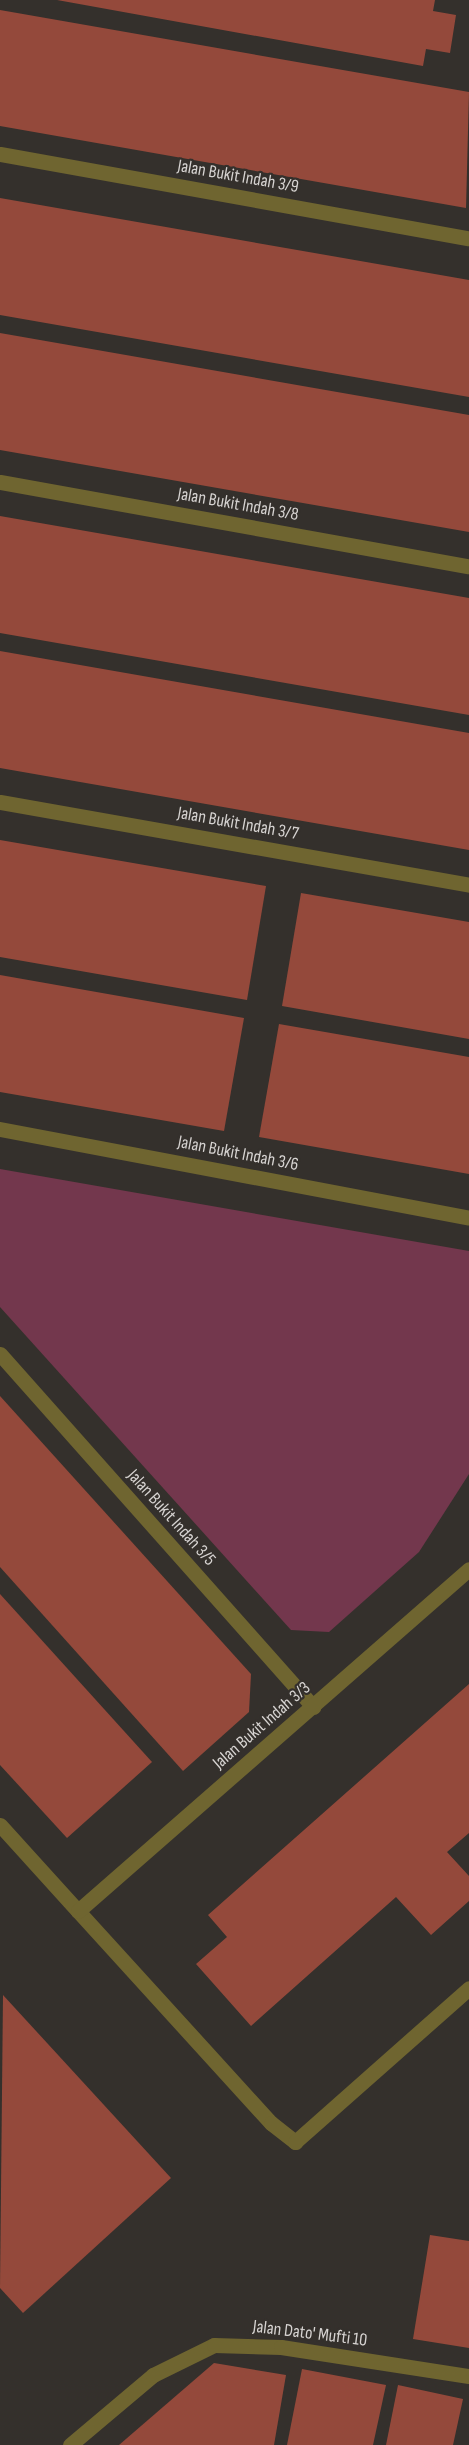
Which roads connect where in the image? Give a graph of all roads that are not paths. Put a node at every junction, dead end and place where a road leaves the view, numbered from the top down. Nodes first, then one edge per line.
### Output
1 (0, 154) edge
2 (469, 238) edge
3 (0, 482) edge
4 (469, 566) edge
5 (0, 801) edge
6 (469, 885) edge
7 (0, 1129) edge
8 (469, 1218) edge
9 (0, 1354) edge
10 (469, 1569) edge
11 (313, 1707) junction
12 (0, 1825) edge
13 (78, 1911) junction
14 (469, 1988) edge
15 (469, 2376) edge
16 (70, 2445) edge

1 - 2 street, Jalan Bukit Indah 3/9
3 - 4 street, Jalan Bukit Indah 3/8
5 - 6 street, Jalan Bukit Indah 3/7
7 - 8 street, Jalan Bukit Indah 3/6
9 - 11 street, Jalan Bukit Indah 3/5
10 - 11 street, Jalan Bukit Indah 3/3
11 - 13 street, Jalan Bukit Indah 3/3
12 - 13 street
13 - 14 street
15 - 16 street, Jalan Dato' Mufti 10

